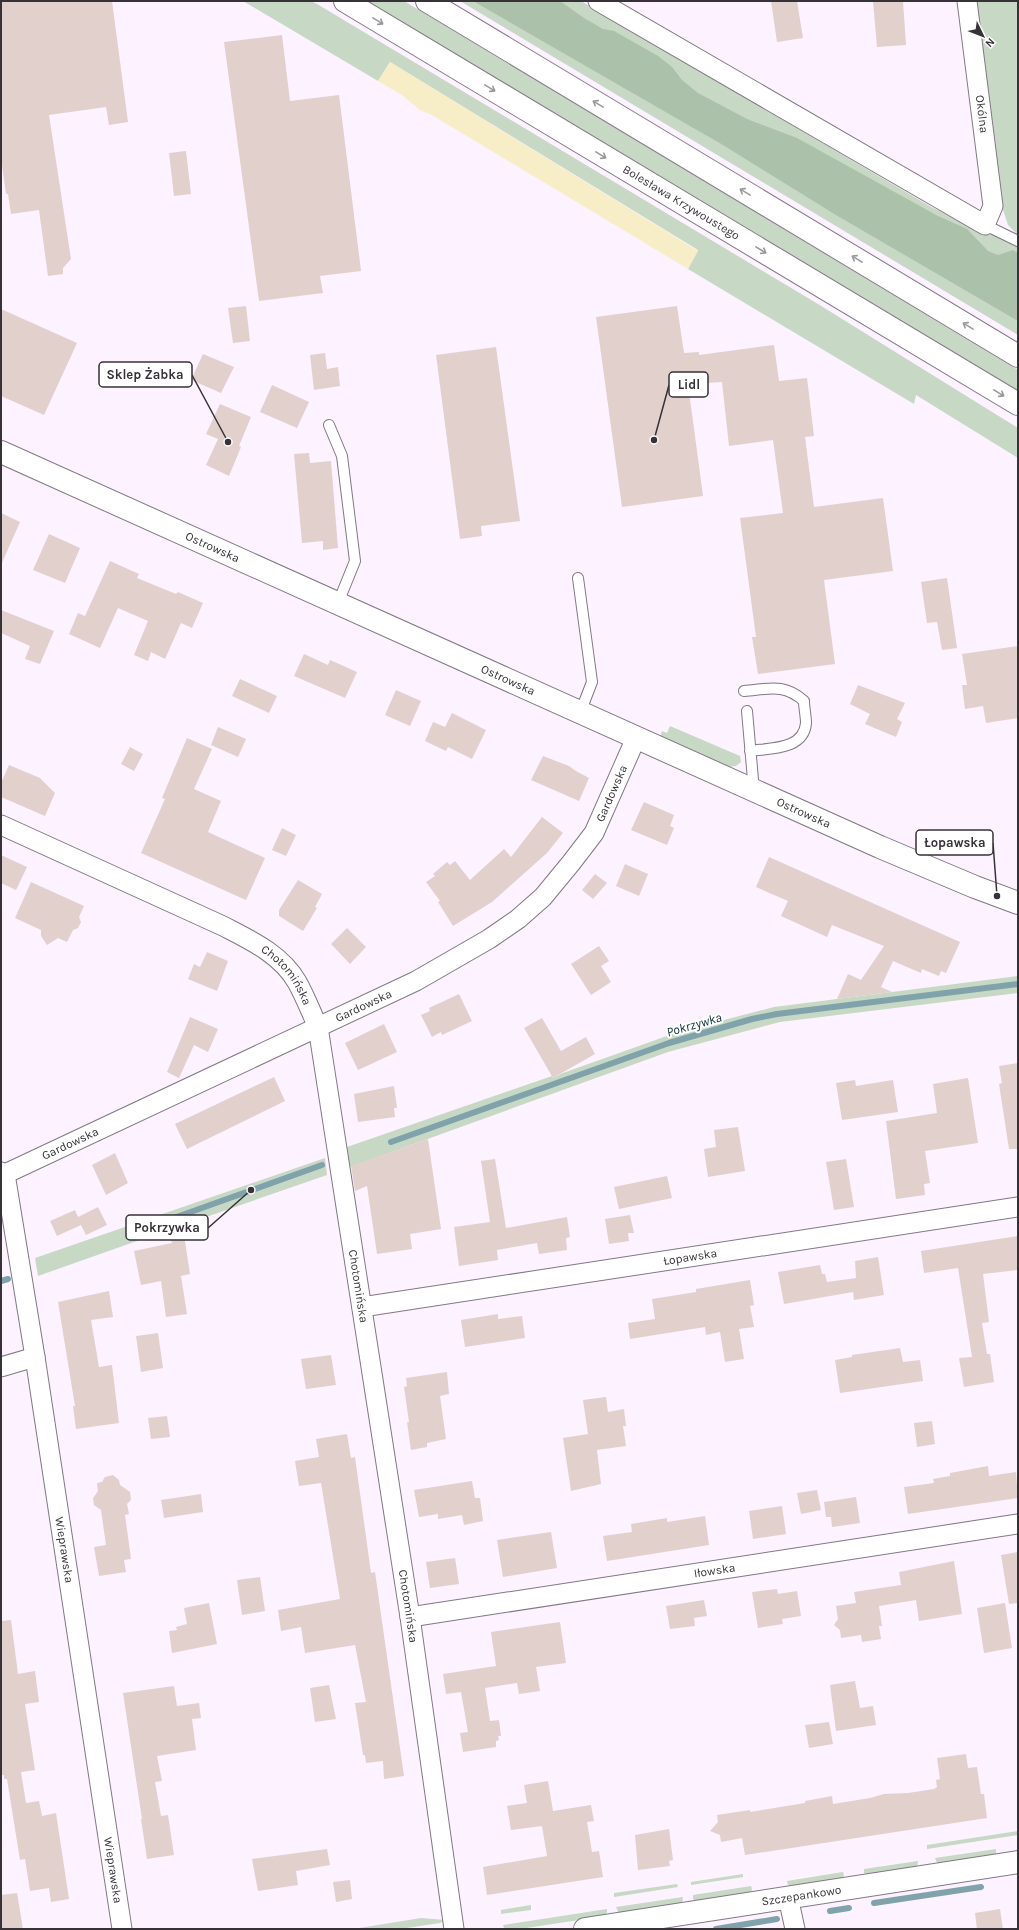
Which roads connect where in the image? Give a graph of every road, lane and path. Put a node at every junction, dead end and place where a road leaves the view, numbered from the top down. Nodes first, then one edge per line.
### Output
1 (345, 1) edge
2 (427, 1) edge
3 (598, 1) edge
4 (967, 1) edge
5 (985, 225) junction
6 (1018, 242) edge
7 (1018, 356) edge
8 (1018, 404) edge
9 (329, 425) dead end
10 (1, 452) edge
11 (578, 578) dead end
12 (338, 603) junction
13 (744, 691) dead end
14 (746, 711) dead end
15 (580, 712) junction
16 (636, 738) junction
17 (750, 751) junction
18 (754, 791) junction
19 (1, 825) edge
20 (1018, 904) edge
21 (318, 1027) junction
22 (3, 1173) edge
23 (1018, 1208) edge
24 (362, 1307) junction
25 (35, 1357) junction
26 (1, 1367) edge
27 (1018, 1524) edge
28 (410, 1617) junction
29 (1018, 1862) edge
30 (788, 1897) junction
31 (122, 1929) edge
32 (454, 1929) edge
33 (585, 1929) edge
34 (795, 1929) edge

1 -> 8 street, Bolesława Krzywoustego
7 -> 2 street
3 - 5 street
4 - 5 street, Okólna
5 - 6 lane
9 - 12 lane
10 - 12 street, Ostrowska
11 - 15 lane
12 - 15 street, Ostrowska
13 - 17 lane
14 - 17 lane
15 - 16 street, Ostrowska
16 - 18 street, Ostrowska
16 - 21 street, Gardowska
17 - 18 lane
18 - 20 street, Ostrowska
19 - 21 street, Chotomińska
21 - 22 street, Gardowska
21 - 24 street, Chotomińska
22 - 25 street, Wieprawska
23 - 24 street, Łopawska
24 - 28 street, Chotomińska
25 - 26 street
25 - 31 street, Wieprawska
27 - 28 street, Iłowska
28 - 32 street, Chotomińska
29 - 30 street, Szczepankowo
30 - 33 street, Szczepankowo
30 - 34 street

